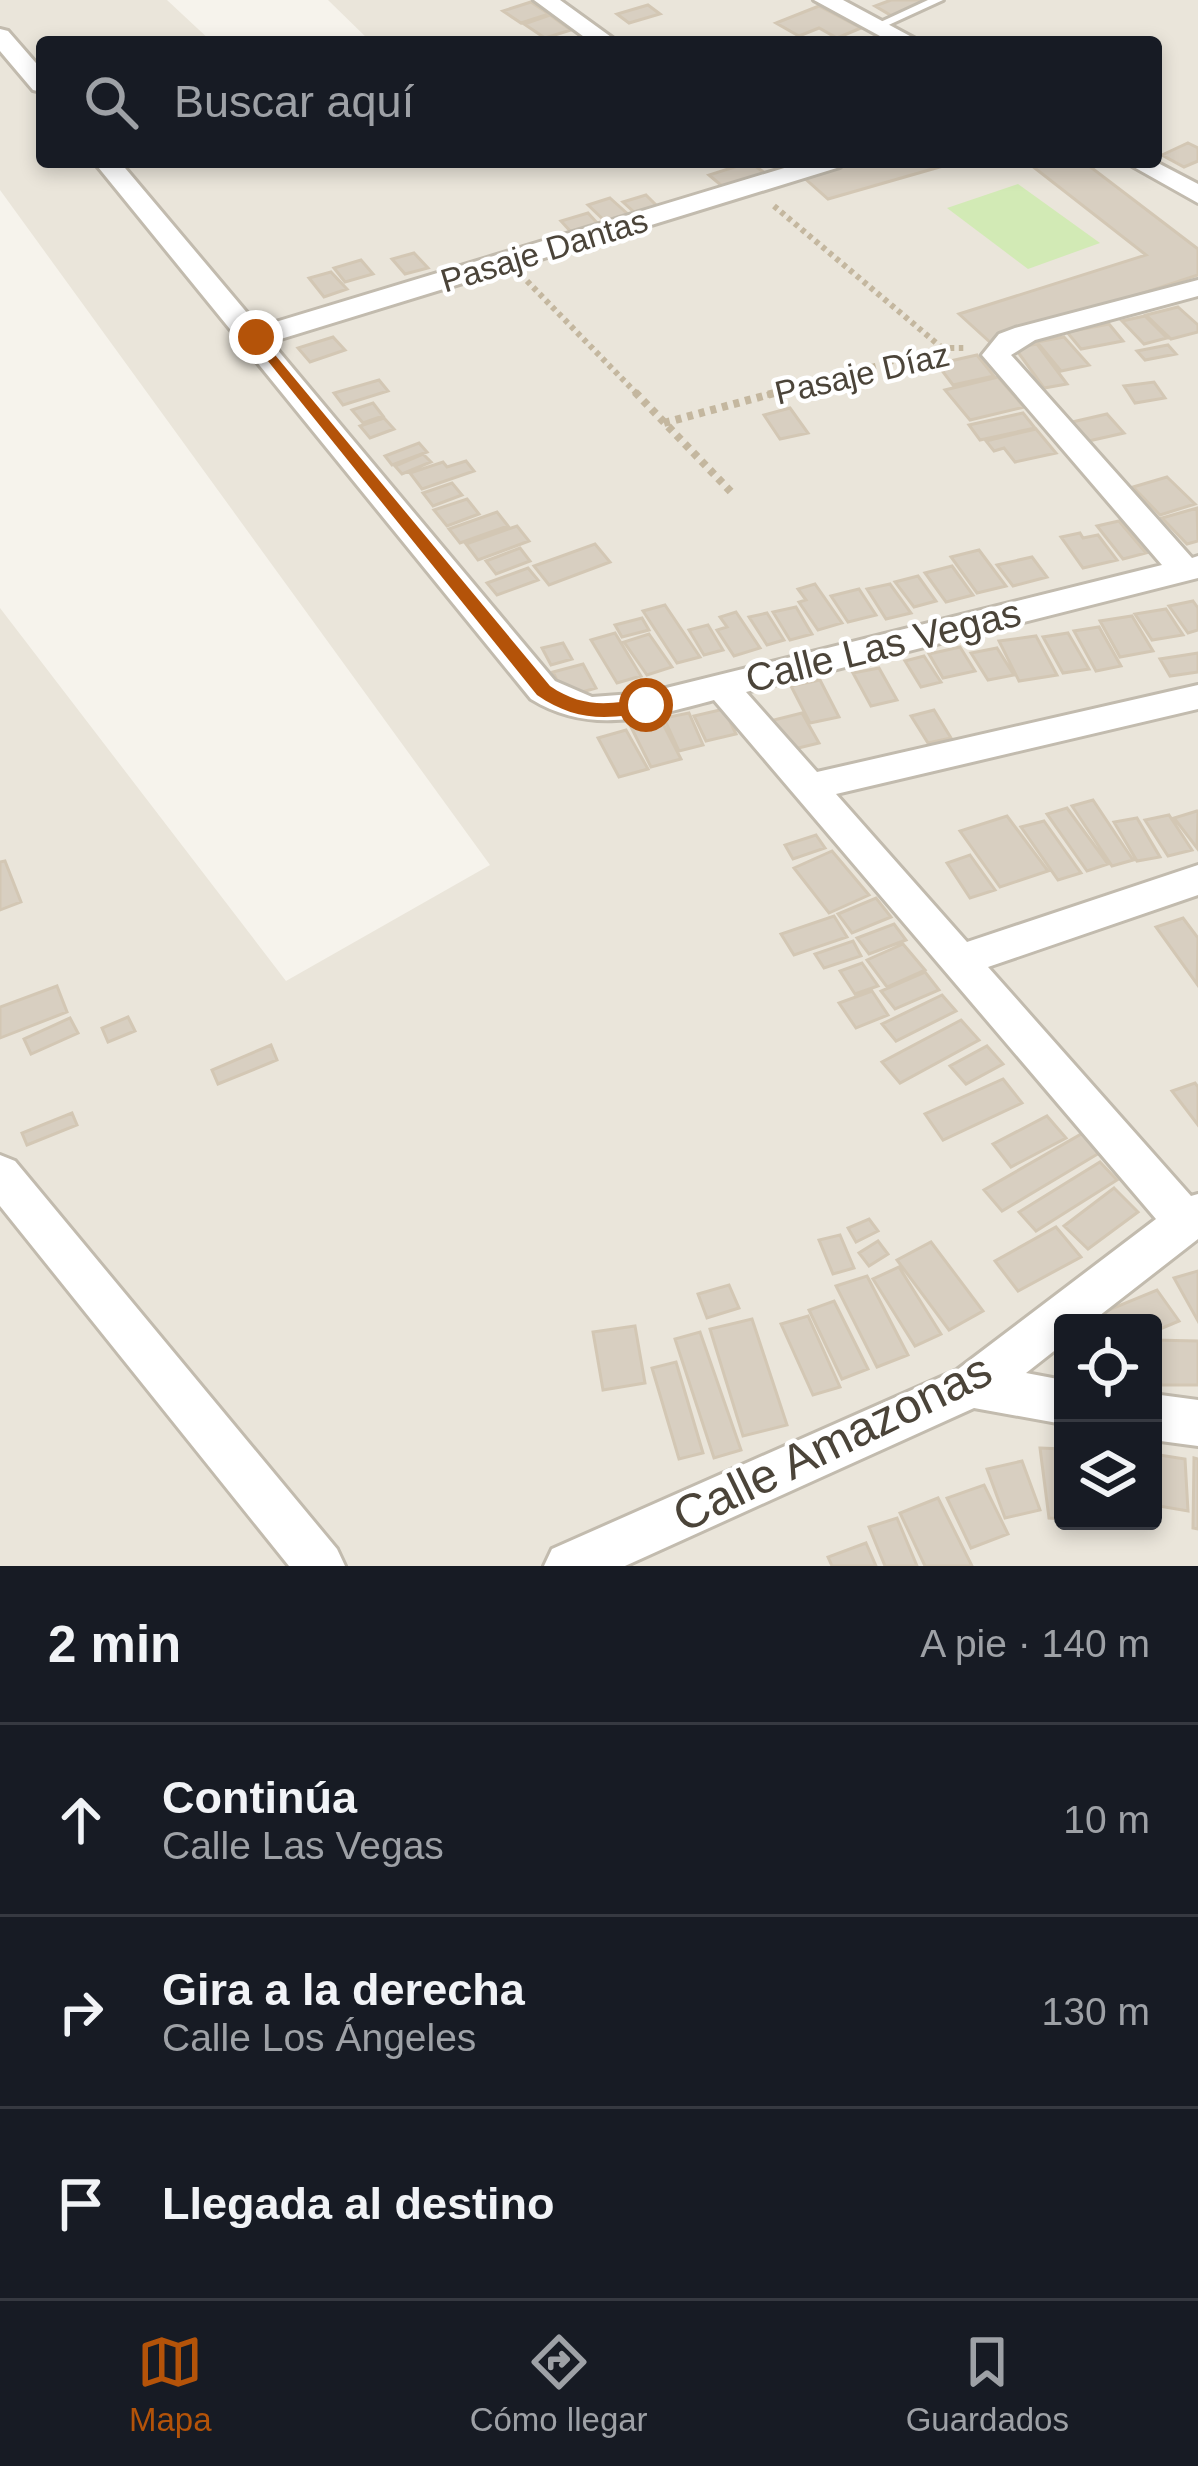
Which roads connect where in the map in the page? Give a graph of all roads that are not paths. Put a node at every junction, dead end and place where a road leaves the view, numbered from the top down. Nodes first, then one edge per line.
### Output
1 (545, 0) edge
2 (825, 0) edge
3 (937, 0) edge
4 (878, 26) junction
5 (0, 36) edge
6 (597, 36) edge
7 (897, 36) edge
8 (36, 78) edge
9 (112, 168) edge
10 (786, 168) edge
11 (1149, 168) edge
12 (1198, 196) edge
13 (1198, 288) edge
14 (256, 337) junction
15 (1192, 569) edge
16 (720, 685) junction
17 (1198, 697) edge
18 (806, 788) junction
19 (1198, 880) edge
20 (958, 961) junction
21 (0, 1174) edge
22 (1191, 1216) edge
23 (973, 1386) junction
24 (1054, 1400) edge
25 (1162, 1418) edge
26 (1198, 1423) edge
27 (320, 1566) edge
28 (568, 1566) edge

1 - 6 street
2 - 4 street
3 - 4 lane
4 - 7 street
5 - 8 street
9 - 14 street
10 - 14 street, Pasaje Dantas
11 - 12 street
13 - 15 street, Pasaje Díaz
14 - 16 street, Calle Las Vegas
15 - 16 street, Calle Las Vegas
16 - 18 street
17 - 18 street
18 - 20 street
19 - 20 street
20 - 22 street
21 - 27 street
22 - 23 street, Calle Amazonas
23 - 24 street
23 - 28 street, Calle Amazonas
25 - 26 street

